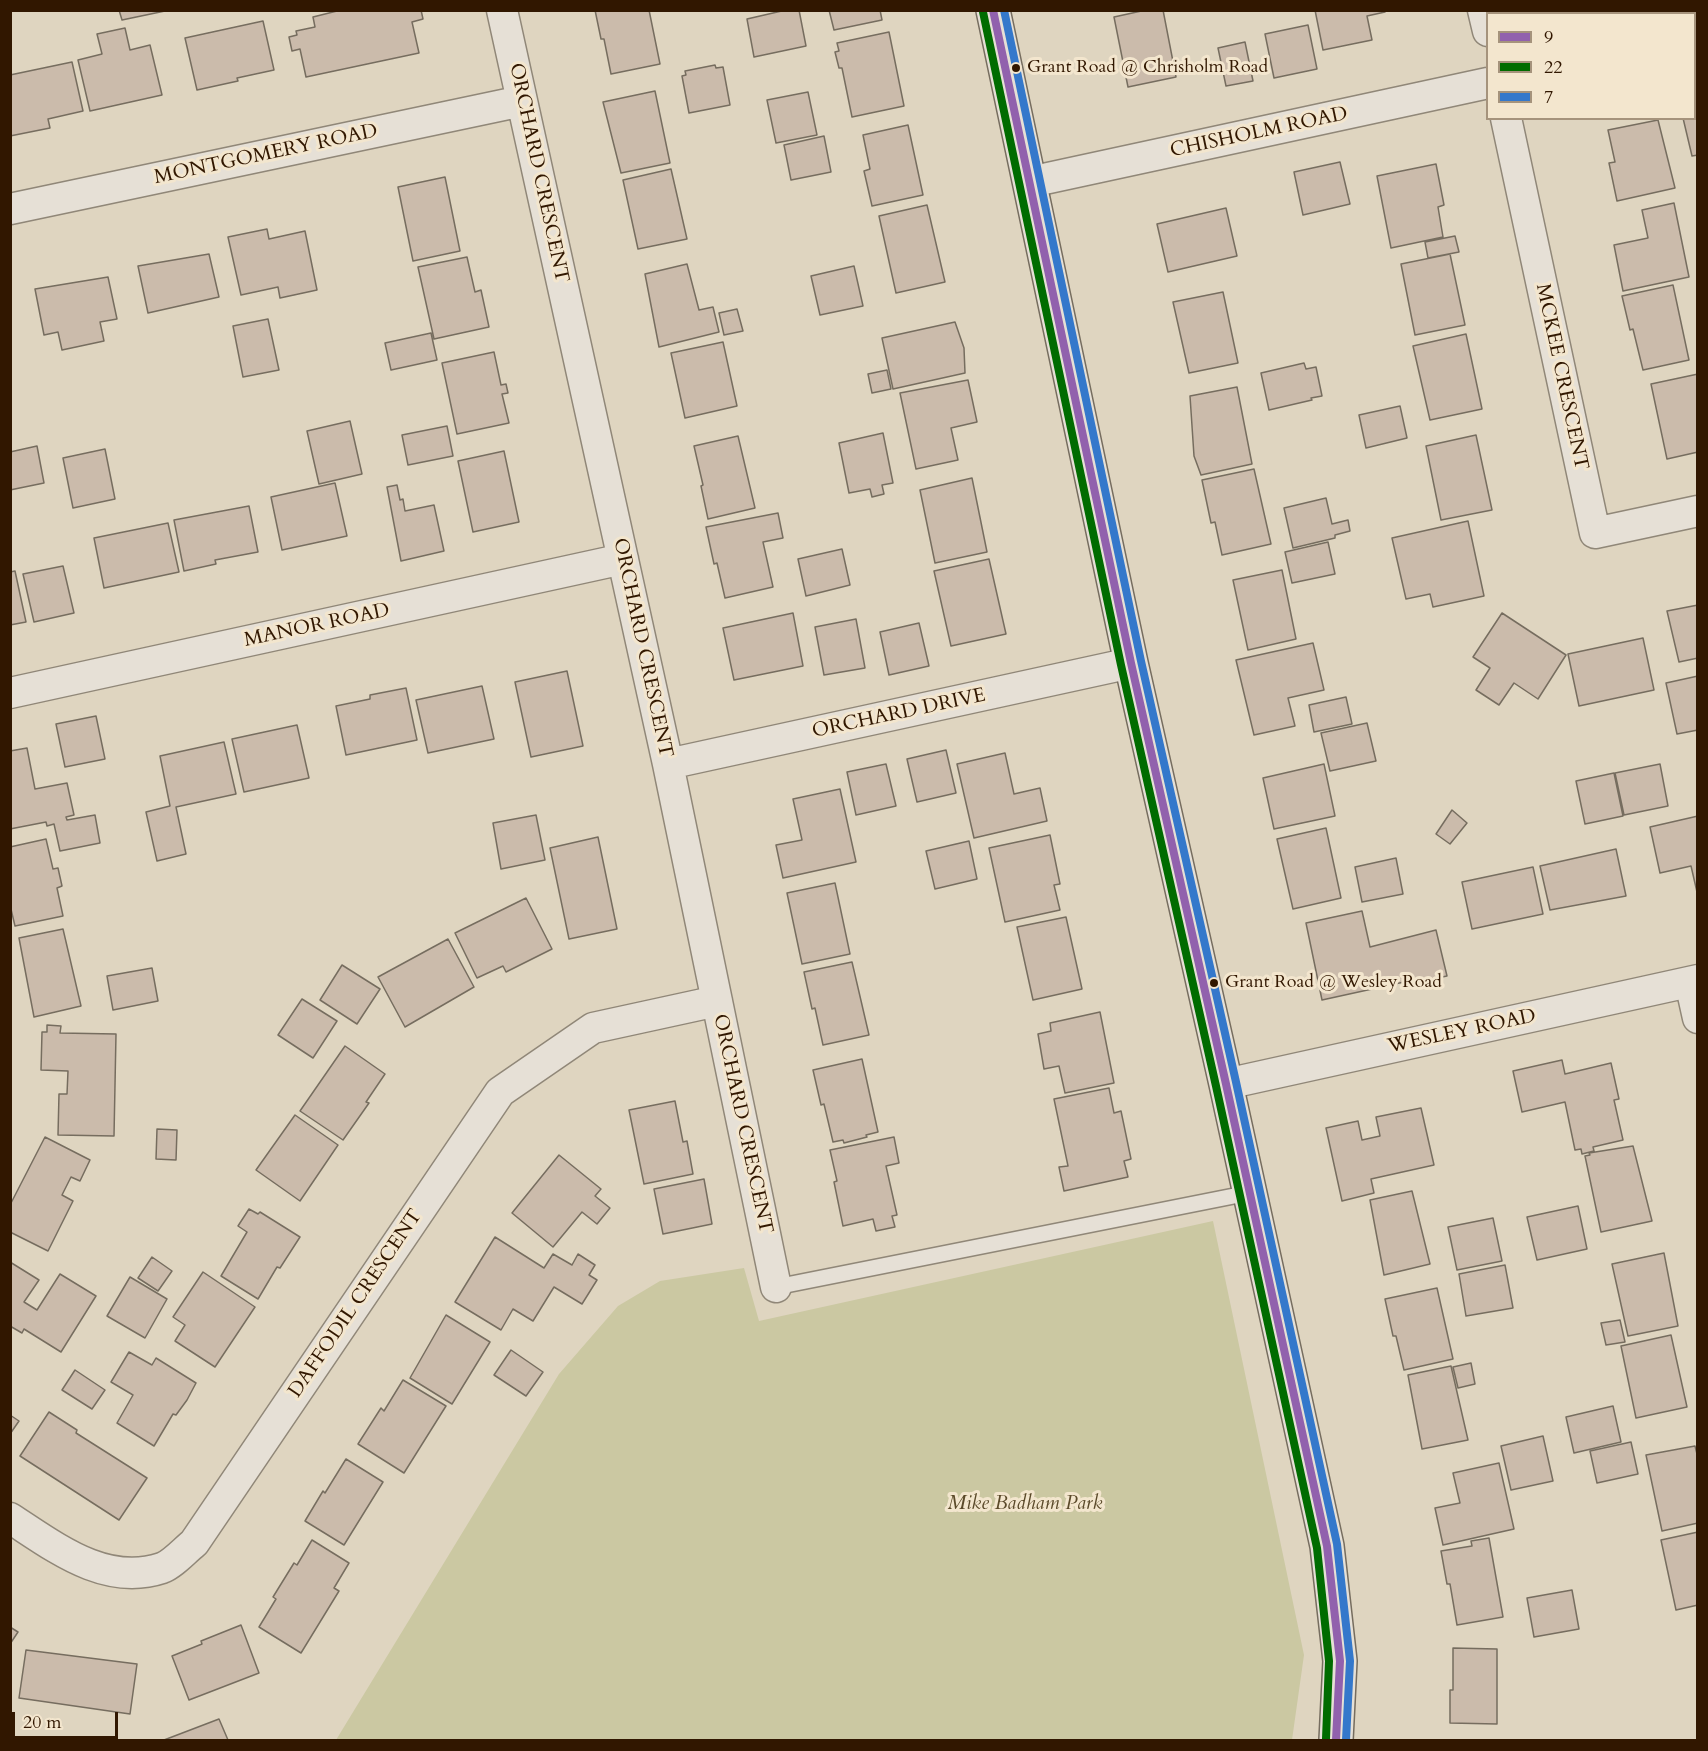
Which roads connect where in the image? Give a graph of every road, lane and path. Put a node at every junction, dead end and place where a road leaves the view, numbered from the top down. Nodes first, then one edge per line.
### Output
1 (502, 10) edge
2 (993, 10) edge
3 (1486, 83) edge
4 (522, 101) junction
5 (1506, 120) edge
6 (1030, 182) junction
7 (10, 209) edge
8 (1698, 511) edge
9 (622, 559) junction
10 (1131, 663) junction
11 (10, 693) edge
12 (668, 764) junction
13 (1694, 981) edge
14 (717, 1001) junction
15 (1698, 1018) edge
16 (1226, 1084) junction
17 (1249, 1193) junction
18 (776, 1287) joint
19 (10, 1518) edge
20 (1336, 1740) edge

1 - 4 street, ORCHARD CRESCENT
2 - 6 street
3 - 6 street, CHISHOLM ROAD
4 - 7 street, MONTGOMERY ROAD
4 - 9 street, ORCHARD CRESCENT
5 - 8 street, MCKEE CRESCENT
6 - 10 street
9 - 11 street, MANOR ROAD
9 - 12 street, ORCHARD CRESCENT
10 - 12 street, ORCHARD DRIVE
10 - 16 street
12 - 14 street, ORCHARD CRESCENT
13 - 15 street
13 - 16 street, WESLEY ROAD
14 - 18 street, ORCHARD CRESCENT
14 - 19 street, DAFFODIL CRESCENT
16 - 17 street
17 - 18 lane
17 - 20 street

